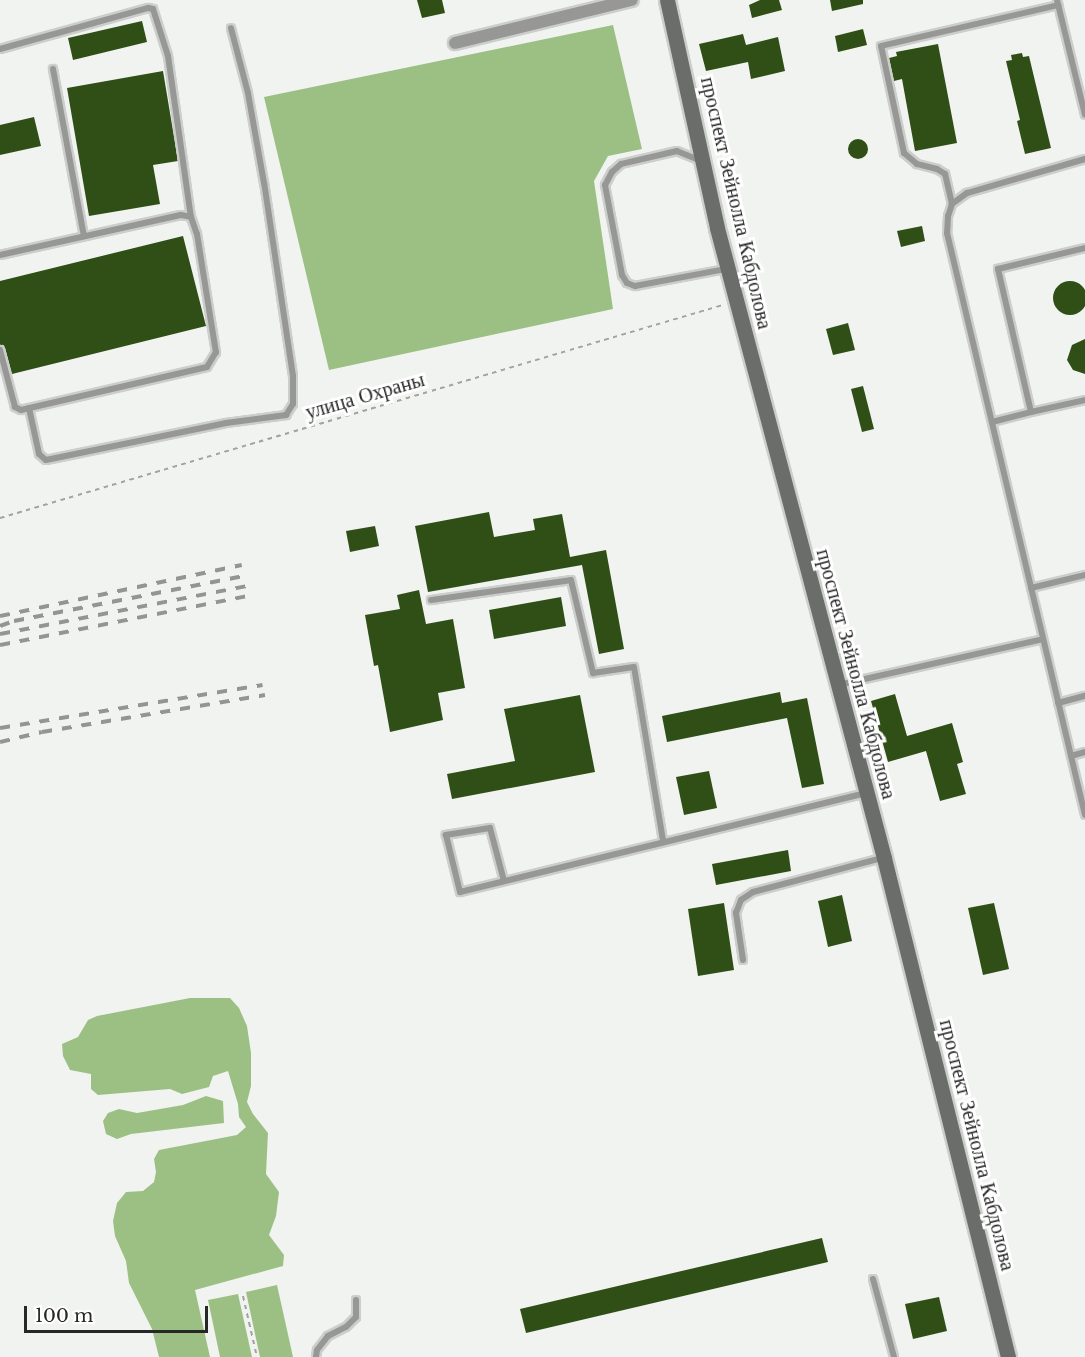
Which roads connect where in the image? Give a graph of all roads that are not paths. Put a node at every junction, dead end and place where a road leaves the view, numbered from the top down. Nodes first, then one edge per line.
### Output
1 (632, 0) edge
2 (667, 0) edge
3 (1058, 2) edge
4 (231, 28) dead end
5 (455, 43) dead end
6 (0, 49) edge
7 (53, 69) dead end
8 (1085, 115) edge
9 (1085, 159) edge
10 (703, 162) junction
11 (952, 204) junction
12 (191, 217) junction
13 (84, 236) junction
14 (1085, 248) edge
15 (0, 255) edge
16 (729, 268) junction
17 (0, 350) edge
18 (1085, 400) edge
19 (29, 408) junction
20 (1031, 412) junction
21 (992, 422) junction
22 (1085, 575) edge
23 (1031, 588) junction
24 (431, 600) dead end
25 (1043, 639) junction
26 (838, 685) junction
27 (1085, 696) edge
28 (1058, 703) junction
29 (1085, 752) edge
30 (1071, 756) junction
31 (866, 793) junction
32 (1085, 815) edge
33 (663, 841) junction
34 (884, 858) junction
35 (504, 881) junction
36 (743, 960) dead end
37 (873, 1279) dead end
38 (356, 1300) dead end
39 (316, 1357) edge
40 (894, 1357) edge
41 (1008, 1357) edge

1 - 5 street
2 - 10 main road, проспект Зейнолла Кабдолова
3 - 8 lane
3 - 11 lane
4 - 19 lane
6 - 12 lane
7 - 13 lane
9 - 11 lane
10 - 16 main road, проспект Зейнолла Кабдолова
10 - 16 lane
11 - 21 lane
12 - 13 lane
12 - 19 lane
13 - 15 lane
14 - 20 lane
16 - 26 main road, проспект Зейнолла Кабдолова
17 - 19 lane
18 - 20 lane
20 - 21 lane
21 - 23 lane
22 - 23 lane
23 - 25 lane
24 - 33 lane
25 - 26 lane
25 - 28 lane
26 - 31 main road, проспект Зейнолла Кабдолова
27 - 28 lane
28 - 30 lane
29 - 30 lane
30 - 32 lane
31 - 33 lane
31 - 34 main road, проспект Зейнолла Кабдолова
33 - 35 lane
34 - 36 lane
34 - 41 main road, проспект Зейнолла Кабдолова
35 - 35 lane
37 - 40 lane
38 - 39 lane

